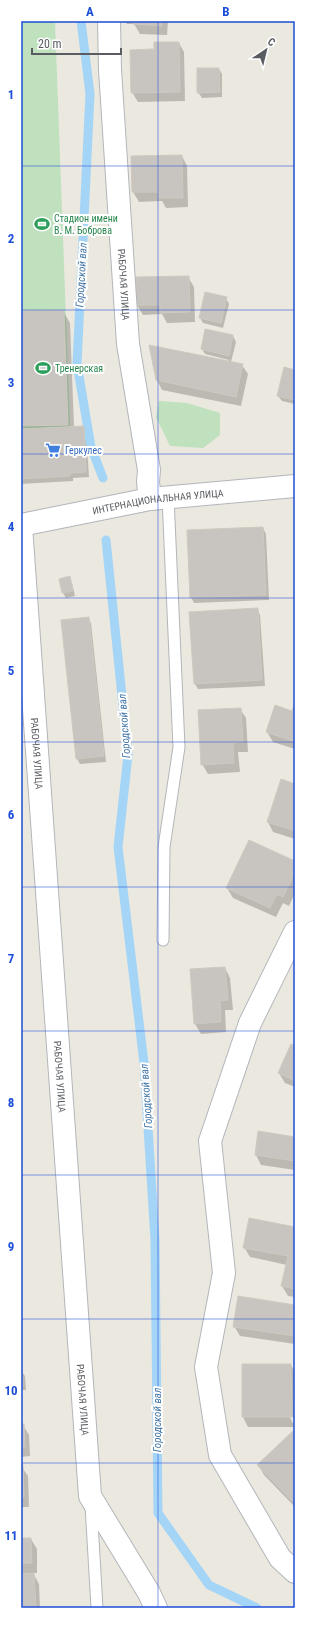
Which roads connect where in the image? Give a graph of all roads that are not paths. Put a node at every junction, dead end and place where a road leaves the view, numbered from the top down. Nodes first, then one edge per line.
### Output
1 (109, 21) edge
2 (295, 486) edge
3 (159, 498) junction
4 (21, 526) edge
5 (295, 932) edge
6 (163, 940) dead end
7 (90, 1496) junction
8 (288, 1565) edge
9 (96, 1608) edge
10 (156, 1608) edge

1 - 3 street, РАБОЧАЯ УЛИЦА
2 - 3 street, ИНТЕРНАЦИОНАЛЬНАЯ УЛИЦА
3 - 4 street, ИНТЕРНАЦИОНАЛЬНАЯ УЛИЦА
3 - 6 lane
4 - 7 street, РАБОЧАЯ УЛИЦА
5 - 8 street
7 - 9 lane
7 - 10 street, РАБОЧАЯ УЛИЦА

